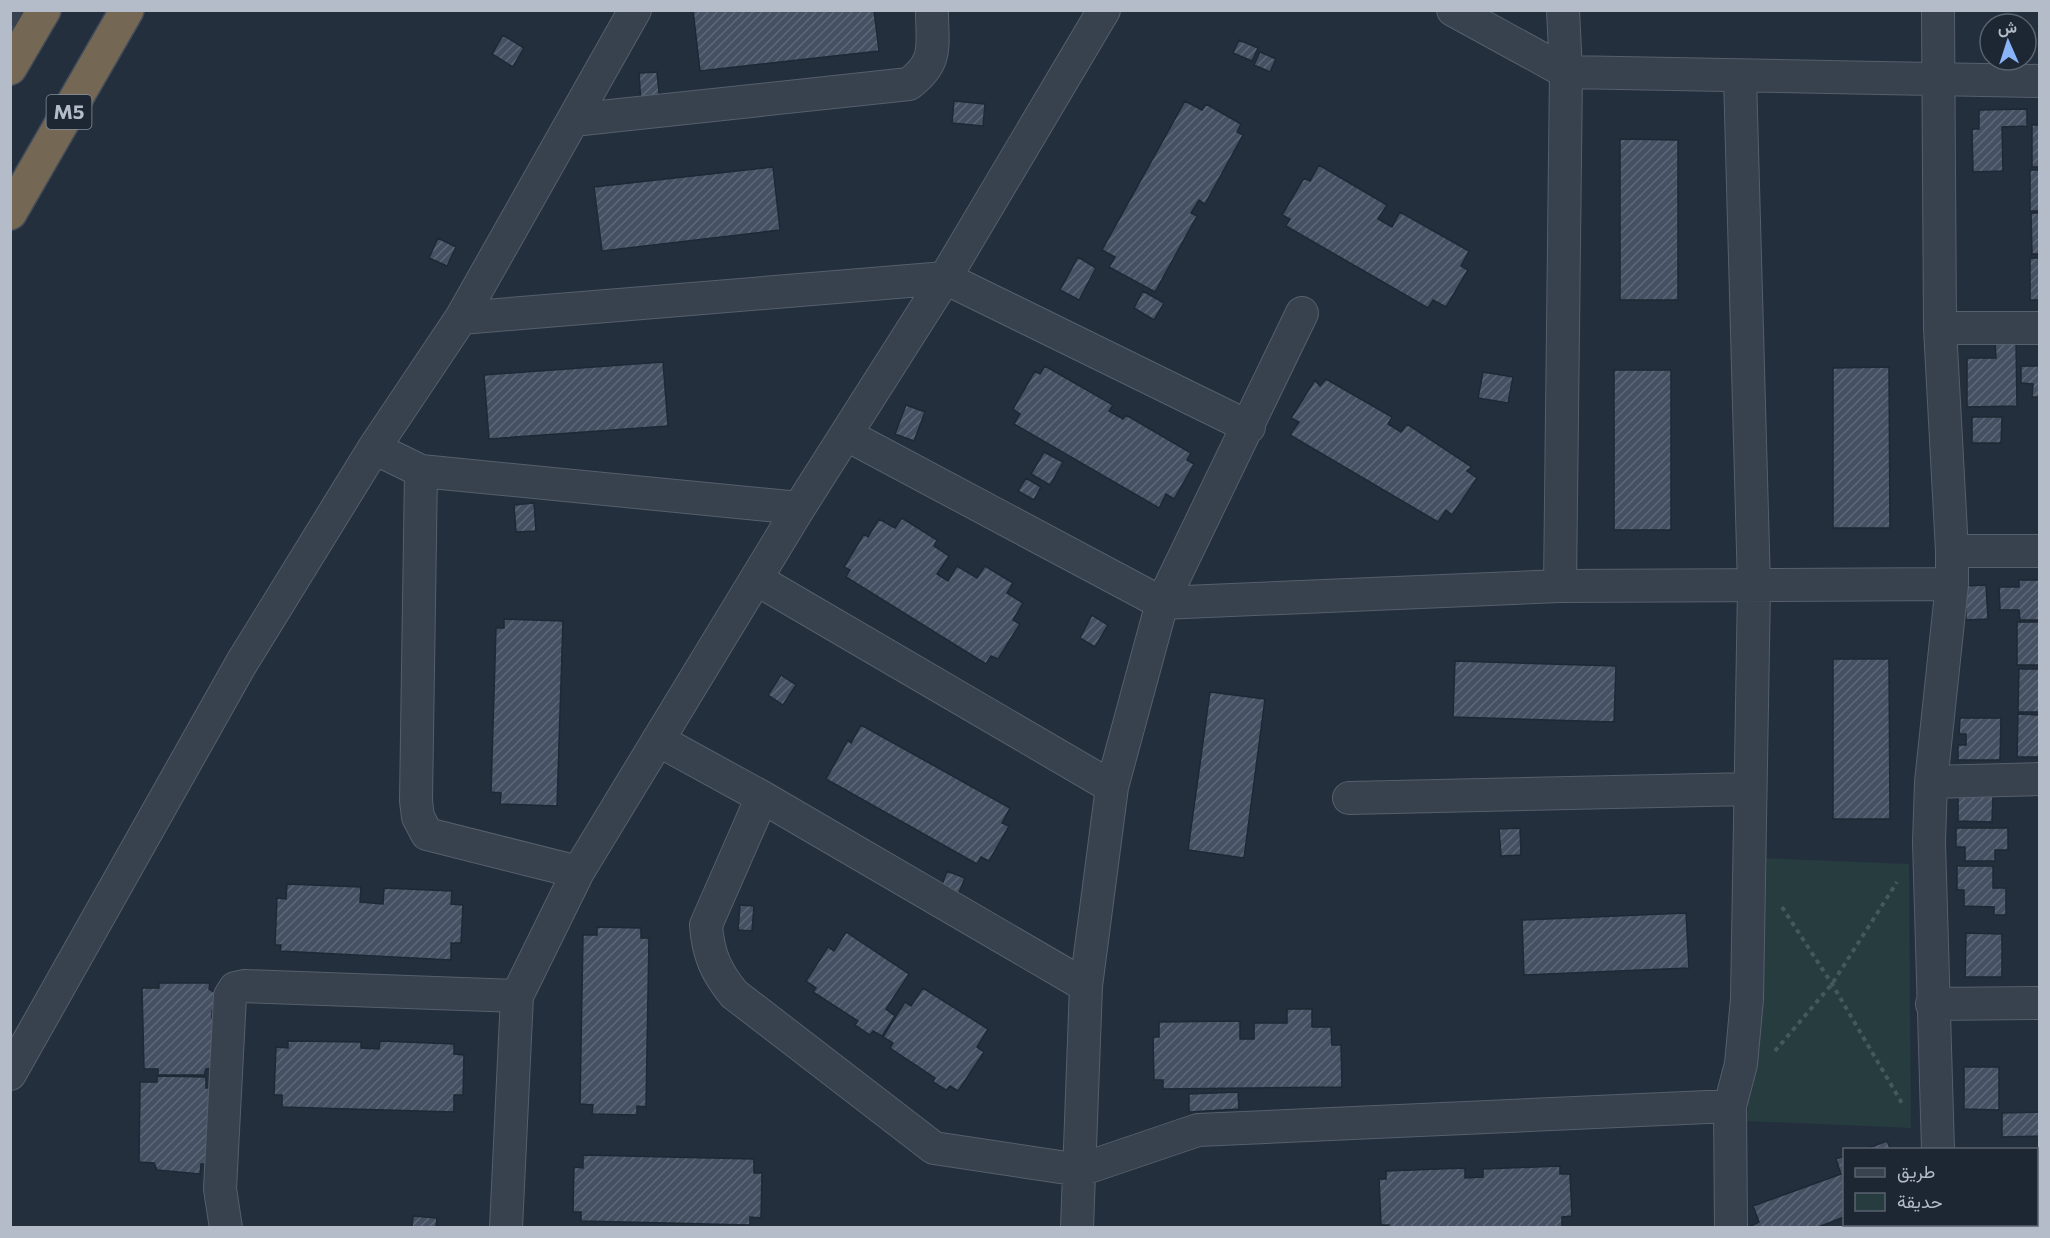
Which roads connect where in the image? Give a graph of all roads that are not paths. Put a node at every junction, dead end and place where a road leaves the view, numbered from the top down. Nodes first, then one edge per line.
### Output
1 (127, 10) edge
2 (635, 10) edge
3 (932, 10) edge
4 (1104, 10) edge
5 (1453, 10) edge
6 (1563, 10) edge
7 (1938, 10) edge
8 (32, 14) edge
9 (10, 68) edge
10 (1566, 72) junction
11 (1740, 76) junction
12 (1937, 80) junction
13 (2040, 81) edge
14 (573, 120) junction
15 (10, 213) edge
16 (945, 278) junction
17 (1302, 313) dead end
18 (461, 318) junction
19 (1940, 328) junction
20 (2040, 328) edge
21 (1249, 427) junction
22 (847, 435) junction
23 (374, 448) junction
24 (421, 471) junction
25 (799, 508) junction
26 (1952, 550) junction
27 (2040, 551) edge
28 (756, 579) junction
29 (1952, 584) junction
30 (1560, 586) junction
31 (1754, 587) junction
32 (1162, 603) junction
33 (658, 740) junction
34 (2040, 779) edge
35 (1931, 782) junction
36 (1112, 788) junction
37 (1750, 789) junction
38 (762, 798) junction
39 (1349, 798) dead end
40 (578, 872) junction
41 (1086, 986) junction
42 (517, 996) junction
43 (2040, 1003) edge
44 (1932, 1004) junction
45 (10, 1074) edge
46 (1730, 1106) junction
47 (1938, 1148) edge
48 (1080, 1170) junction
49 (226, 1227) edge
50 (506, 1227) edge
51 (1077, 1227) edge
52 (1731, 1227) edge

1 - 15 highway, M5
2 - 14 street
3 - 14 street
4 - 16 street
5 - 10 street
6 - 10 street
7 - 12 street
8 - 9 highway
10 - 11 street
10 - 30 street
11 - 12 street
11 - 31 street
12 - 13 street
12 - 19 street
14 - 18 street
16 - 18 street
16 - 21 street
16 - 22 street
17 - 21 street
18 - 23 street
19 - 20 street
19 - 26 street
21 - 32 street
22 - 25 street
22 - 32 street
23 - 24 street
23 - 45 street
24 - 25 street
24 - 40 street
25 - 28 street
26 - 27 street
26 - 29 street
28 - 33 street
28 - 36 street
29 - 31 street
29 - 35 street
30 - 31 street
30 - 32 street
31 - 37 street
32 - 36 street
33 - 38 street
33 - 40 street
34 - 35 street
35 - 44 street
36 - 41 street
37 - 39 street
37 - 46 street
38 - 41 street
38 - 48 street
40 - 42 street
41 - 48 street
42 - 49 street
42 - 50 street
43 - 44 street
44 - 47 street
46 - 48 street
46 - 52 street
48 - 51 street

